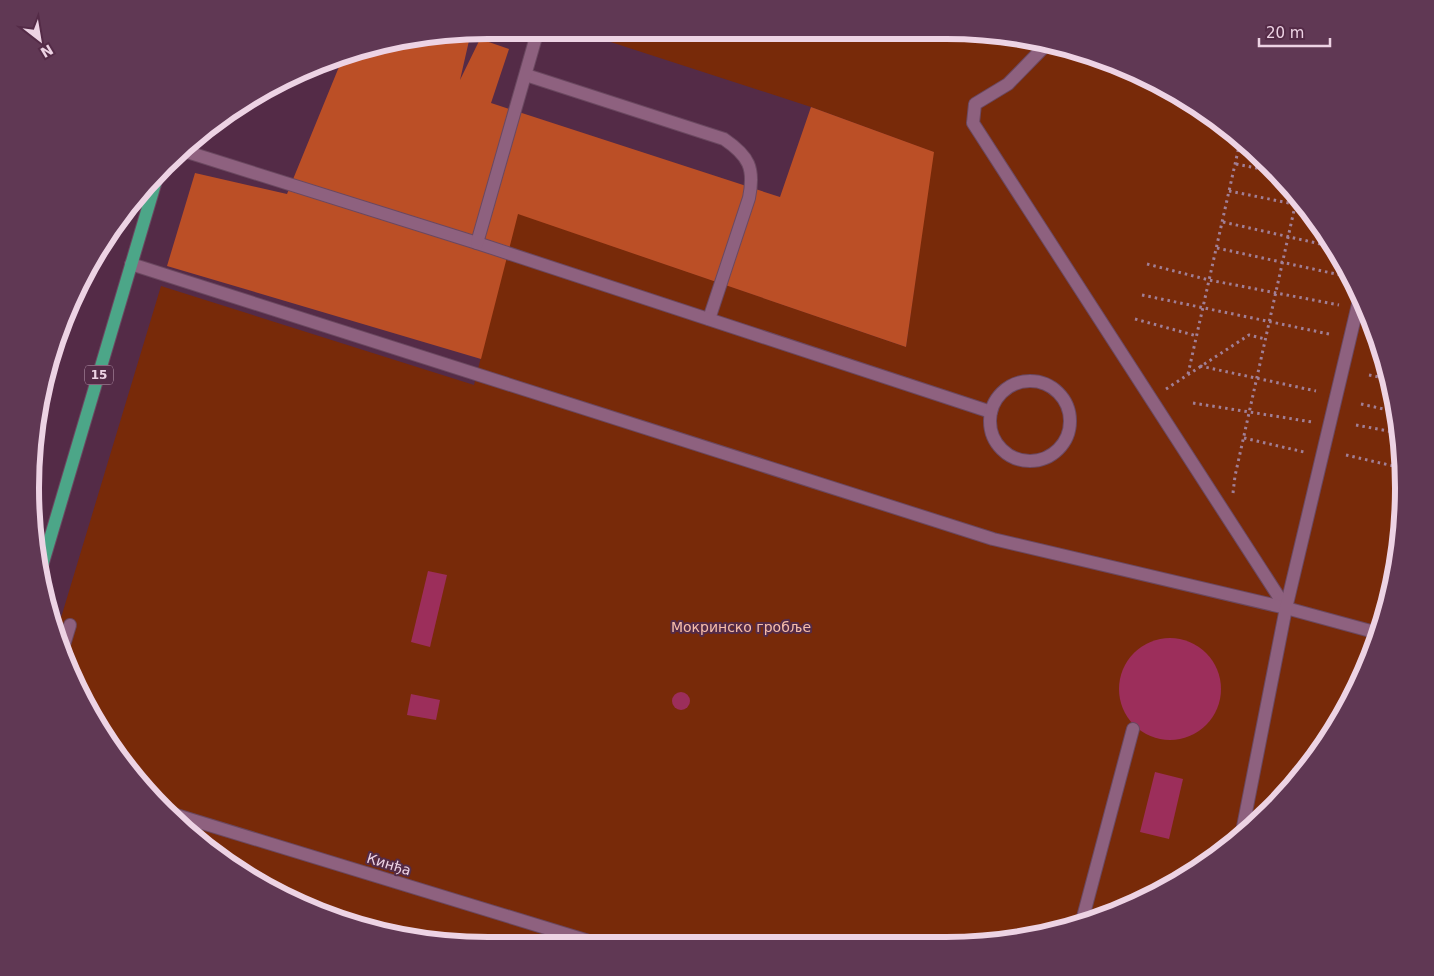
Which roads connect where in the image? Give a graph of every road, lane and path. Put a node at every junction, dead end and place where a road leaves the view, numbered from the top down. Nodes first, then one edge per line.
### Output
1 (536, 39) edge
2 (1042, 49) edge
3 (526, 75) junction
4 (1239, 148) edge
5 (189, 153) edge
6 (1236, 164) junction
7 (1263, 169) edge
8 (154, 188) edge
9 (1229, 191) junction
10 (1293, 204) edge
11 (1295, 206) edge
12 (1222, 222) junction
13 (1288, 237) junction
14 (477, 243) junction
15 (1324, 245) edge
16 (1216, 248) junction
17 (1282, 262) junction
18 (131, 264) junction
19 (1147, 264) dead end
20 (1342, 275) edge
21 (1209, 280) junction
22 (1276, 293) junction
23 (1142, 295) dead end
24 (1339, 305) dead end
25 (1203, 308) junction
26 (1357, 308) edge
27 (709, 319) junction
28 (1135, 320) dead end
29 (1269, 322) junction
30 (1329, 334) dead end
31 (1197, 336) junction
32 (1265, 339) junction
33 (1200, 366) junction
34 (1188, 374) junction
35 (1369, 374) dead end
36 (1381, 377) edge
37 (1256, 378) junction
38 (1316, 391) dead end
39 (1151, 398) junction
40 (1193, 403) dead end
41 (1361, 404) dead end
42 (1388, 410) edge
43 (991, 412) junction
44 (1249, 412) junction
45 (1312, 422) dead end
46 (1356, 425) dead end
47 (1391, 432) edge
48 (1244, 438) junction
49 (1304, 452) dead end
50 (1346, 455) dead end
51 (1394, 466) edge
52 (1230, 521) junction
53 (44, 558) edge
54 (1286, 608) junction
55 (70, 625) dead end
56 (1371, 631) edge
57 (66, 639) edge
58 (1133, 729) dead end
59 (181, 816) edge
60 (1243, 825) edge
61 (1084, 915) edge
62 (576, 937) edge

1 - 3 lane
2 - 39 lane
3 - 14 lane
3 - 27 lane
4 - 6 path
5 - 14 lane
6 - 7 path
6 - 9 path
8 - 18 main road, 15
9 - 10 path
9 - 12 path
11 - 13 path
12 - 13 path
12 - 16 path
13 - 15 path
13 - 17 path
14 - 27 lane
16 - 17 path
16 - 21 path
17 - 20 path
17 - 22 path
18 - 53 main road, 15
18 - 54 lane
19 - 21 path
21 - 22 path
21 - 25 path
22 - 24 path
22 - 29 path
23 - 25 path
25 - 29 path
25 - 31 path
26 - 54 lane
27 - 43 lane
28 - 31 path
29 - 30 path
29 - 32 path
31 - 34 path
32 - 33 path
32 - 37 path
33 - 34 path
33 - 37 path
34 - 39 path
35 - 36 path
37 - 38 path
37 - 44 path
39 - 52 lane
40 - 44 path
41 - 42 path
43 - 43 lane
44 - 45 path
44 - 48 path
46 - 47 path
48 - 49 path
48 - 52 path
50 - 51 path
52 - 54 lane
54 - 56 lane
54 - 60 lane
55 - 57 lane
58 - 61 lane
59 - 62 lane, Кинђа

